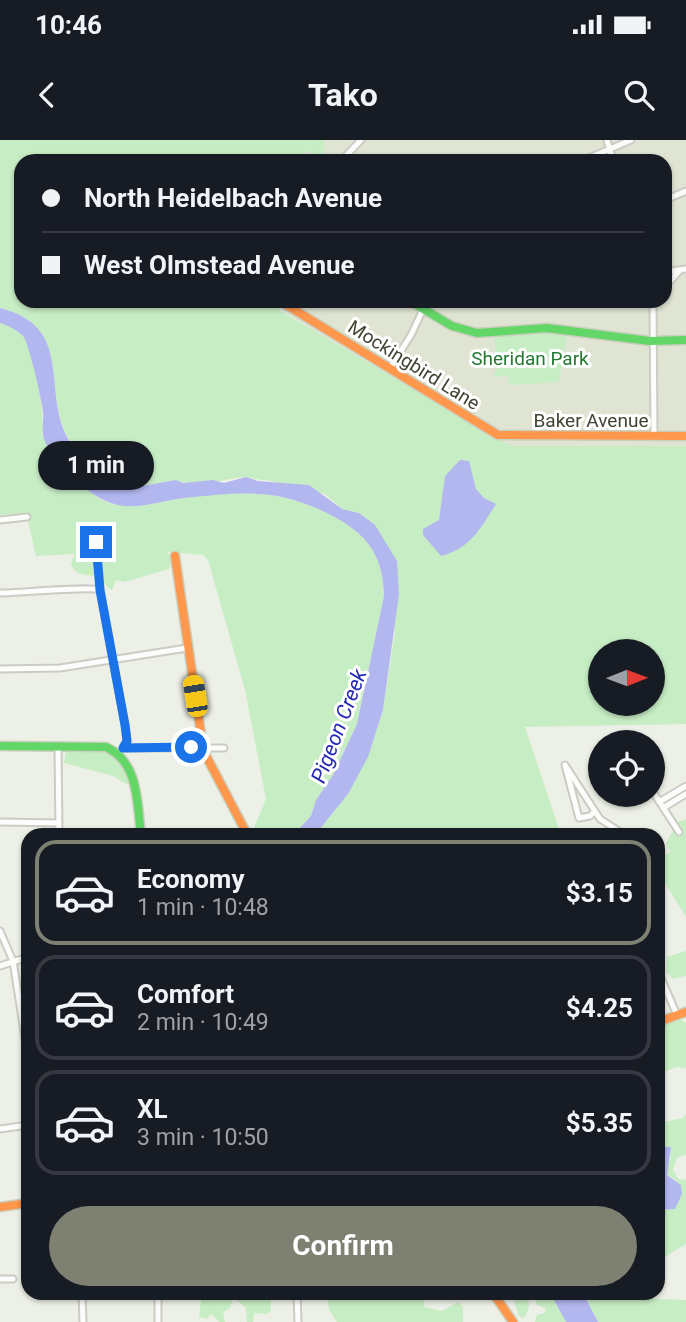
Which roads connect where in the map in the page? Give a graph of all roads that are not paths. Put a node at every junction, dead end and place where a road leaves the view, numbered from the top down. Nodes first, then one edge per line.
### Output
1 (360, 140) edge
2 (607, 140) edge
3 (631, 140) edge
4 (609, 150) junction
5 (347, 154) edge
6 (599, 154) edge
7 (610, 154) edge
8 (291, 308) edge
9 (423, 308) edge
10 (429, 308) edge
11 (654, 308) edge
12 (686, 341) edge
13 (653, 343) junction
14 (390, 369) junction
15 (495, 434) joint
16 (654, 436) junction
17 (686, 436) edge
18 (27, 517) dead end
19 (0, 520) edge
20 (96, 542) dead end
21 (175, 556) dead end
22 (100, 590) junction
23 (0, 593) edge
24 (187, 648) junction
25 (114, 660) junction
26 (0, 669) edge
27 (0, 746) edge
28 (58, 746) junction
29 (198, 747) junction
30 (224, 748) dead end
31 (121, 750) junction
32 (686, 786) edge
33 (686, 794) edge
34 (665, 802) edge
35 (665, 803) edge
36 (662, 807) edge
37 (594, 812) junction
38 (0, 822) edge
39 (59, 823) junction
40 (59, 828) edge
41 (140, 828) edge
42 (244, 828) edge
43 (618, 828) edge
44 (679, 832) dead end
45 (0, 931) edge
46 (21, 959) edge
47 (13, 961) junction
48 (0, 966) edge
49 (665, 983) edge
50 (21, 1012) edge
51 (682, 1013) edge
52 (665, 1019) edge
53 (21, 1126) edge
54 (0, 1129) edge
55 (21, 1204) edge
56 (0, 1207) edge
57 (0, 1279) edge
58 (13, 1279) dead end
59 (82, 1300) edge
60 (158, 1300) edge
61 (297, 1300) edge
62 (498, 1300) edge
63 (83, 1322) edge
64 (158, 1322) edge
65 (298, 1322) edge
66 (513, 1322) edge

1 - 5 street
2 - 4 street
3 - 4 street
4 - 6 street
4 - 7 street
8 - 14 street, Mockingbird Lane
9 - 14 street
10 - 13 street
11 - 13 street
12 - 13 street
13 - 16 street
14 - 15 street, Mockingbird Lane
15 - 16 street, Baker Avenue
16 - 17 street, Baker Avenue
18 - 19 street
20 - 22 street
21 - 24 street
22 - 23 street
22 - 25 street
24 - 25 street
24 - 29 street
25 - 26 street
25 - 31 street
27 - 28 street
28 - 31 street
28 - 39 street
29 - 30 street
29 - 31 street
29 - 42 street
31 - 41 street
32 - 34 street
33 - 35 street
36 - 44 street
37 - 37 street
37 - 43 street
38 - 39 street
39 - 40 street
45 - 47 street
46 - 47 street
47 - 48 street
47 - 50 street
49 - 51 street
51 - 52 street
53 - 54 street
55 - 56 street
57 - 58 street
59 - 63 street
60 - 64 street
61 - 65 street
62 - 66 street

